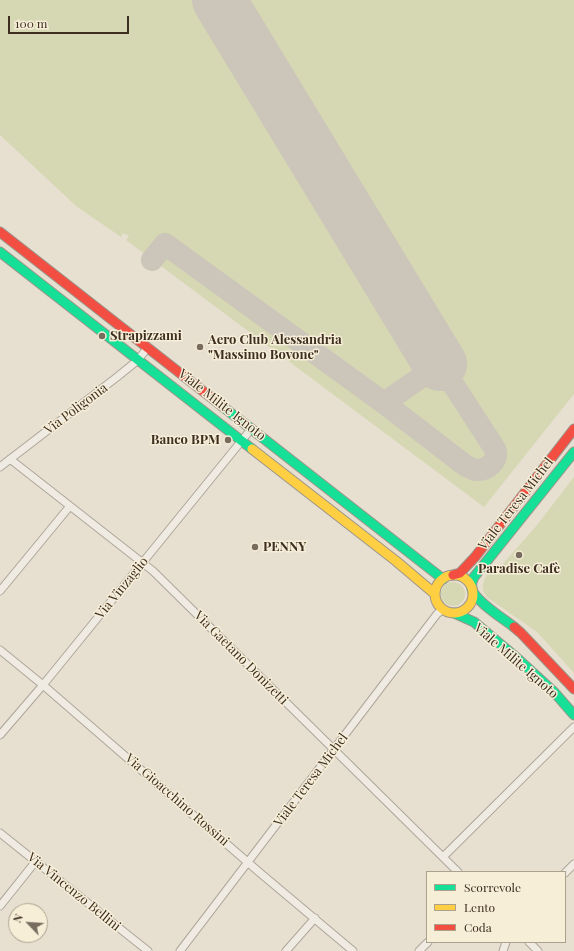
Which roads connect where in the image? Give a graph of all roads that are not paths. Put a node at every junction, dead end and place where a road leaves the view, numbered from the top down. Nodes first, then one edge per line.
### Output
1 (0, 232) edge
2 (0, 252) edge
3 (148, 347) junction
4 (138, 360) junction
5 (252, 428) junction
6 (574, 428) edge
7 (242, 441) junction
8 (574, 452) edge
9 (10, 459) junction
10 (0, 467) edge
11 (70, 506) junction
12 (143, 562) junction
13 (454, 575) junction
14 (443, 579) junction
15 (472, 590) junction
16 (0, 591) edge
17 (435, 594) junction
18 (443, 609) junction
19 (454, 613) junction
20 (0, 650) edge
21 (43, 685) junction
22 (574, 689) edge
23 (574, 715) edge
24 (574, 727) edge
25 (0, 735) edge
26 (334, 749) junction
27 (0, 833) edge
28 (443, 857) junction
29 (36, 861) junction
30 (248, 862) junction
31 (574, 864) edge
32 (457, 871) edge
33 (566, 872) edge
34 (0, 906) edge
35 (315, 918) junction
36 (427, 943) edge
37 (530, 943) edge
38 (148, 951) edge
39 (180, 951) edge
40 (286, 951) edge
41 (353, 951) edge
42 (419, 951) edge
43 (538, 951) edge

1 - 3 main road, Viale Milite Ignoto
2 - 4 main road, Viale Milite Ignoto
3 - 4 street, Via Poligonia
3 - 5 main road, Viale Milite Ignoto
4 - 7 main road, Viale Milite Ignoto
4 - 9 street, Via Poligonia
5 - 7 street, Via Vinzaglio
5 - 14 main road, Viale Milite Ignoto
6 - 13 main road, Viale Teresa Michel
7 - 12 street, Via Vinzaglio
7 - 17 main road, Viale Milite Ignoto
8 - 15 main road, Viale Teresa Michel
9 - 10 street, Via Poligonia
9 - 11 street, Via Gaetano Donizetti
11 - 12 street, Via Gaetano Donizetti
11 - 16 street
12 - 21 street, Via Vinzaglio
12 - 26 street, Via Gaetano Donizetti
13 - 14 main road
13 - 15 main road
14 - 17 main road
15 - 19 main road
15 - 22 main road, Viale Milite Ignoto
17 - 18 main road
18 - 19 main road
18 - 26 street, Viale Teresa Michel
19 - 23 main road, Viale Milite Ignoto
20 - 21 street, Via Gioacchino Rossini
21 - 25 street, Via Vinzaglio
21 - 30 street, Via Gioacchino Rossini
24 - 28 street
26 - 28 street, Via Gaetano Donizetti
26 - 30 street, Viale Teresa Michel
27 - 29 street, Via Vincenzo Bellini
28 - 32 street, Via Gaetano Donizetti
29 - 34 street
29 - 38 street, Via Vincenzo Bellini
30 - 35 street, Via Gioacchino Rossini
30 - 39 street, Viale Teresa Michel
31 - 33 street
35 - 40 street
35 - 41 street, Via Gioacchino Rossini
36 - 42 street
37 - 43 street

